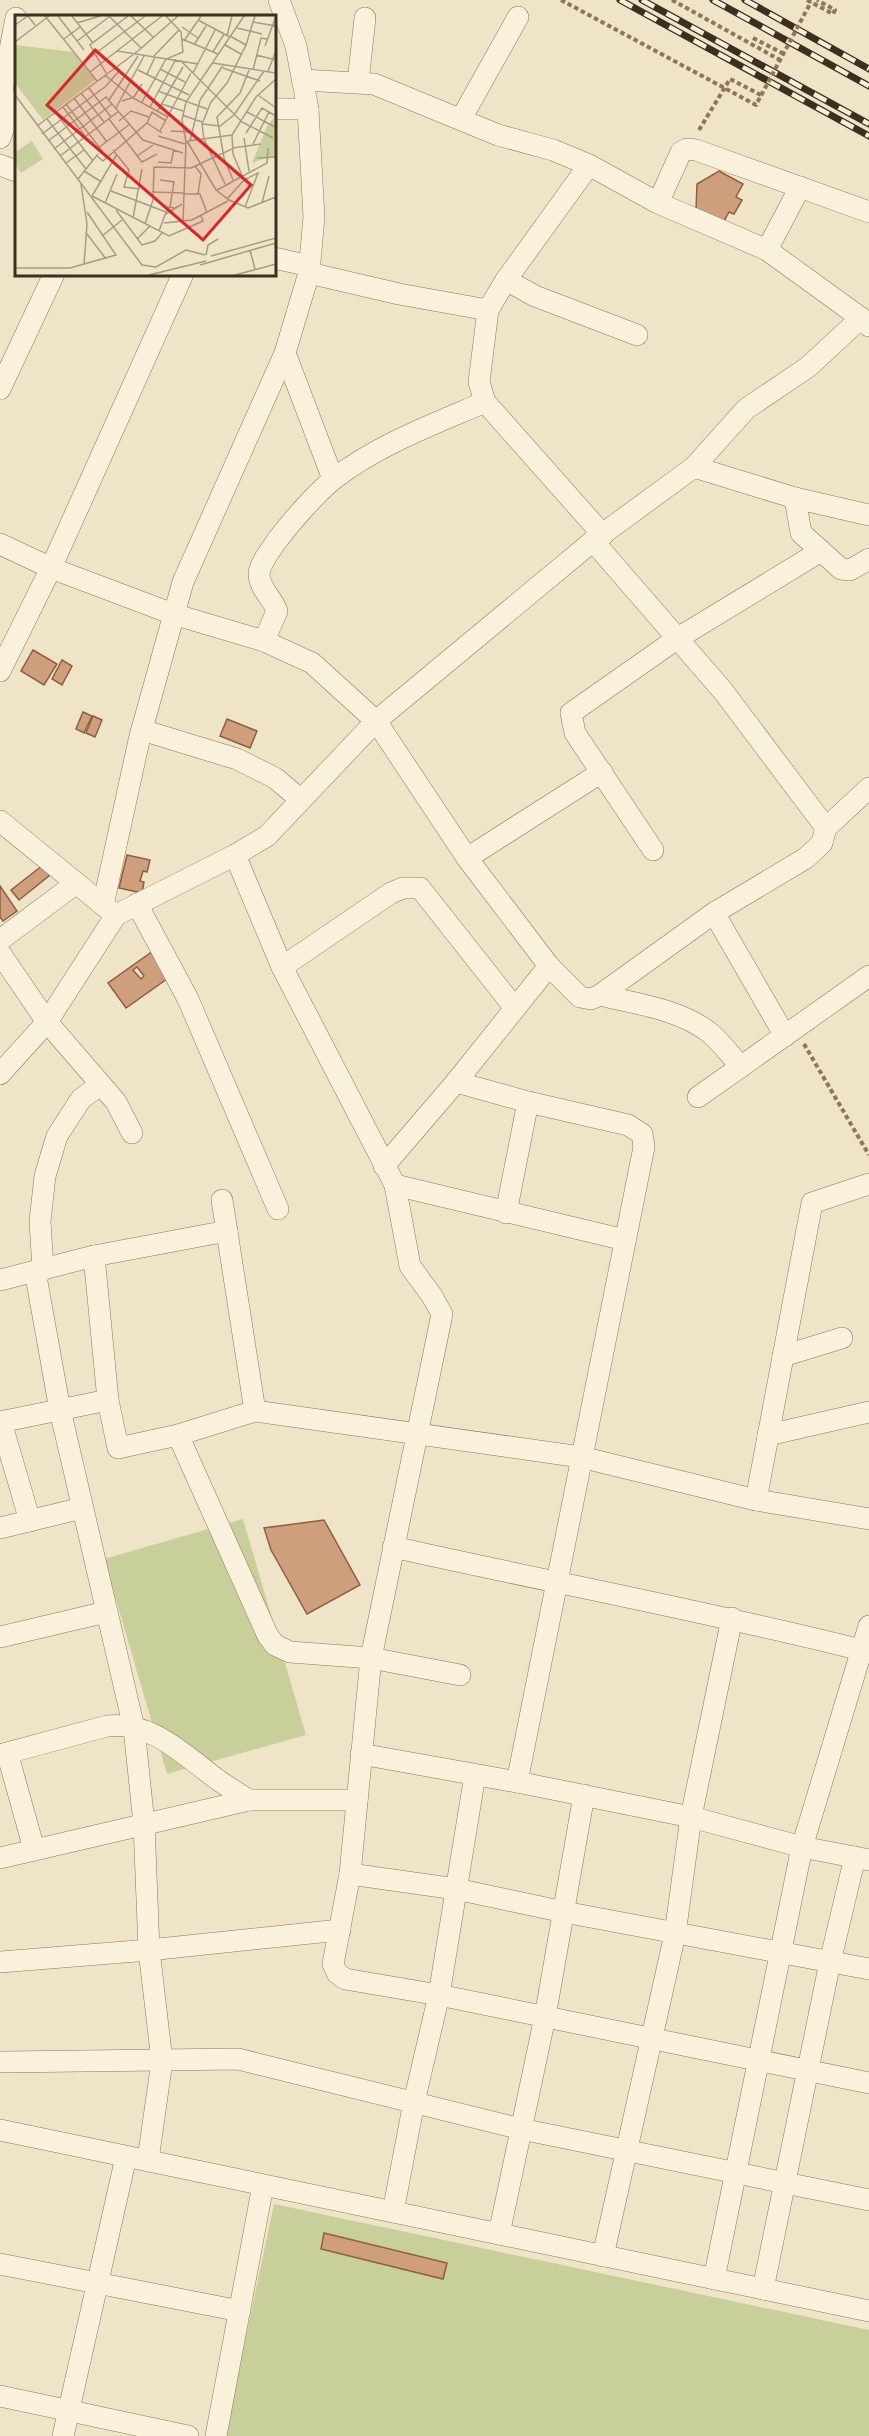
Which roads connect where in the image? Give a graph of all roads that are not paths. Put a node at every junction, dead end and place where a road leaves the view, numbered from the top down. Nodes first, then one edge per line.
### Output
1 (20, 0) edge
2 (279, 0) edge
3 (17, 15) edge
4 (518, 17) dead end
5 (365, 18) dead end
6 (15, 35) edge
7 (303, 80) junction
8 (358, 82) junction
9 (8, 99) edge
10 (276, 109) edge
11 (308, 110) junction
12 (461, 119) junction
13 (0, 138) edge
14 (0, 165) edge
15 (589, 165) junction
16 (15, 171) edge
17 (800, 187) junction
18 (658, 203) junction
19 (869, 212) edge
20 (767, 250) junction
21 (276, 259) edge
22 (310, 269) junction
23 (53, 276) edge
24 (182, 276) edge
25 (506, 280) junction
26 (488, 309) junction
27 (865, 322) edge
28 (637, 335) dead end
29 (285, 353) junction
30 (0, 389) edge
31 (485, 402) junction
32 (694, 466) junction
33 (333, 479) junction
34 (795, 498) junction
35 (869, 515) edge
36 (598, 538) junction
37 (0, 544) edge
38 (821, 551) junction
39 (869, 559) edge
40 (51, 568) junction
41 (173, 614) junction
42 (678, 638) junction
43 (264, 641) junction
44 (0, 671) edge
45 (376, 721) junction
46 (142, 730) junction
47 (602, 772) junction
48 (869, 788) edge
49 (301, 800) junction
50 (0, 821) edge
51 (826, 828) junction
52 (653, 850) dead end
53 (235, 855) junction
54 (467, 858) junction
55 (75, 884) junction
56 (137, 904) junction
57 (110, 910) junction
58 (714, 913) junction
59 (0, 940) edge
60 (0, 953) edge
61 (549, 966) junction
62 (282, 967) junction
63 (869, 976) edge
64 (600, 995) junction
65 (514, 1007) junction
66 (46, 1022) junction
67 (790, 1033) junction
68 (741, 1067) junction
69 (0, 1074) edge
70 (456, 1082) junction
71 (100, 1085) junction
72 (698, 1097) dead end
73 (528, 1102) junction
74 (132, 1133) dead end
75 (384, 1166) junction
76 (869, 1184) edge
77 (395, 1185) junction
78 (222, 1200) dead end
79 (278, 1209) dead end
80 (506, 1213) junction
81 (227, 1232) junction
82 (625, 1240) junction
83 (94, 1256) junction
84 (39, 1271) junction
85 (0, 1280) edge
86 (842, 1338) dead end
87 (783, 1356) junction
88 (108, 1400) junction
89 (60, 1410) junction
90 (255, 1411) junction
91 (869, 1412) edge
92 (1, 1422) edge
93 (417, 1433) junction
94 (178, 1435) junction
95 (768, 1435) junction
96 (581, 1456) junction
97 (756, 1500) junction
98 (82, 1508) junction
99 (869, 1519) edge
100 (30, 1521) junction
101 (0, 1528) edge
102 (393, 1547) junction
103 (557, 1583) junction
104 (106, 1612) junction
105 (732, 1618) junction
106 (869, 1626) edge
107 (0, 1637) edge
108 (861, 1650) junction
109 (371, 1658) junction
110 (460, 1675) dead end
111 (135, 1728) junction
112 (2, 1754) edge
113 (362, 1754) junction
114 (475, 1775) junction
115 (517, 1782) junction
116 (584, 1795) junction
117 (249, 1800) junction
118 (357, 1800) junction
119 (691, 1817) junction
120 (144, 1824) junction
121 (802, 1847) junction
122 (34, 1849) junction
123 (0, 1858) edge
124 (862, 1859) edge
125 (350, 1874) junction
126 (456, 1889) junction
127 (564, 1912) junction
128 (340, 1930) junction
129 (675, 1934) junction
130 (149, 1950) junction
131 (780, 1953) junction
132 (0, 1962) edge
133 (830, 1962) junction
134 (869, 1969) edge
135 (439, 1995) junction
136 (545, 2017) junction
137 (651, 2039) junction
138 (758, 2060) junction
139 (162, 2061) junction
140 (3, 2062) dead end
141 (807, 2070) junction
142 (869, 2083) edge
143 (414, 2102) junction
144 (521, 2129) junction
145 (0, 2130) edge
146 (626, 2151) junction
147 (126, 2157) junction
148 (148, 2160) junction
149 (735, 2173) junction
150 (785, 2183) junction
151 (263, 2186) junction
152 (869, 2200) edge
153 (393, 2212) junction
154 (499, 2234) junction
155 (603, 2256) junction
156 (0, 2264) edge
157 (714, 2279) junction
158 (98, 2283) junction
159 (763, 2289) junction
160 (869, 2310) edge
161 (240, 2311) junction
162 (0, 2396) edge
163 (71, 2411) junction
164 (63, 2436) edge
165 (188, 2436) edge
166 (216, 2436) edge

1 - 3 street
2 - 7 street
4 - 12 street
5 - 8 street
6 - 9 street
7 - 8 street
7 - 11 street
8 - 12 street
9 - 13 street
10 - 11 street
11 - 22 street
12 - 15 street
14 - 16 street
15 - 18 street
15 - 25 street
17 - 18 street
17 - 19 street
17 - 20 street
18 - 20 street
20 - 27 street
21 - 22 street
22 - 26 street
22 - 29 street
23 - 30 street
24 - 40 street
25 - 26 street
25 - 28 street
26 - 31 street
27 - 32 street
29 - 33 street
29 - 41 street
31 - 33 street
31 - 36 street
32 - 34 street
32 - 36 street
33 - 43 street
34 - 35 street
34 - 38 street
36 - 42 street
36 - 45 street
37 - 40 street
38 - 39 street
38 - 42 street
40 - 41 street
40 - 44 street
41 - 43 street
41 - 46 street
42 - 47 street
42 - 51 street
43 - 45 street
45 - 49 street
45 - 54 street
46 - 49 street
46 - 57 street
47 - 52 street
47 - 54 street
48 - 51 street
49 - 53 street
50 - 55 street
51 - 58 street
53 - 56 street
53 - 62 street
54 - 61 street
55 - 57 street
55 - 59 street
56 - 57 street
56 - 79 street
57 - 66 street
58 - 64 street
58 - 67 street
60 - 66 street
61 - 64 street
61 - 65 street
62 - 65 street
62 - 75 street
63 - 67 street
64 - 68 street
65 - 70 street
66 - 69 street
66 - 71 street
67 - 68 street
68 - 72 street
70 - 73 street
70 - 75 street
71 - 74 street
71 - 84 street
73 - 80 street
73 - 82 street
75 - 77 street
76 - 87 street
77 - 80 street
77 - 93 street
78 - 81 street
80 - 82 street
81 - 83 street
81 - 90 street
82 - 96 street
83 - 84 street
83 - 88 street
84 - 85 street
84 - 89 street
86 - 87 street
87 - 95 street
88 - 89 street
88 - 94 street
89 - 92 street
89 - 98 street
90 - 93 street
90 - 94 street
91 - 95 street
92 - 100 street
93 - 96 street
93 - 102 street
94 - 109 street
95 - 97 street
96 - 97 street
96 - 103 street
97 - 99 street
98 - 100 street
98 - 104 street
100 - 101 street
102 - 103 street
102 - 109 street
103 - 105 street
103 - 115 street
104 - 107 street
104 - 111 street
105 - 108 street
105 - 119 street
106 - 108 street
108 - 121 street
109 - 110 street
109 - 113 street
111 - 112 street
111 - 117 street
111 - 120 street
112 - 122 street
113 - 114 street
113 - 118 street
114 - 115 street
114 - 126 street
115 - 116 street
116 - 119 street
116 - 127 street
117 - 118 street
117 - 120 street
118 - 125 street
119 - 121 street
119 - 129 street
120 - 122 street
120 - 130 street
121 - 124 street
121 - 131 street
122 - 123 street
124 - 133 street
125 - 126 street
125 - 128 street
126 - 127 street
126 - 135 street
127 - 129 street
127 - 136 street
128 - 130 street
128 - 135 street
129 - 131 street
129 - 137 street
130 - 132 street
130 - 139 street
131 - 133 street
131 - 138 street
133 - 134 street
133 - 141 street
135 - 136 street
135 - 143 street
136 - 137 street
136 - 144 street
137 - 138 street
137 - 146 street
138 - 141 street
138 - 149 street
139 - 140 street
139 - 143 street
139 - 148 street
141 - 142 street
141 - 150 street
143 - 144 street
143 - 153 street
144 - 146 street
144 - 154 street
145 - 147 street
146 - 149 street
146 - 155 street
147 - 148 street
147 - 158 street
148 - 151 street
149 - 150 street
149 - 157 street
150 - 152 street
150 - 159 street
151 - 153 street
151 - 161 street
153 - 154 street
154 - 155 street
155 - 157 street
156 - 158 street
157 - 159 street
158 - 161 street
158 - 163 street
159 - 160 street
161 - 166 street
162 - 163 street
163 - 164 street
163 - 165 street

